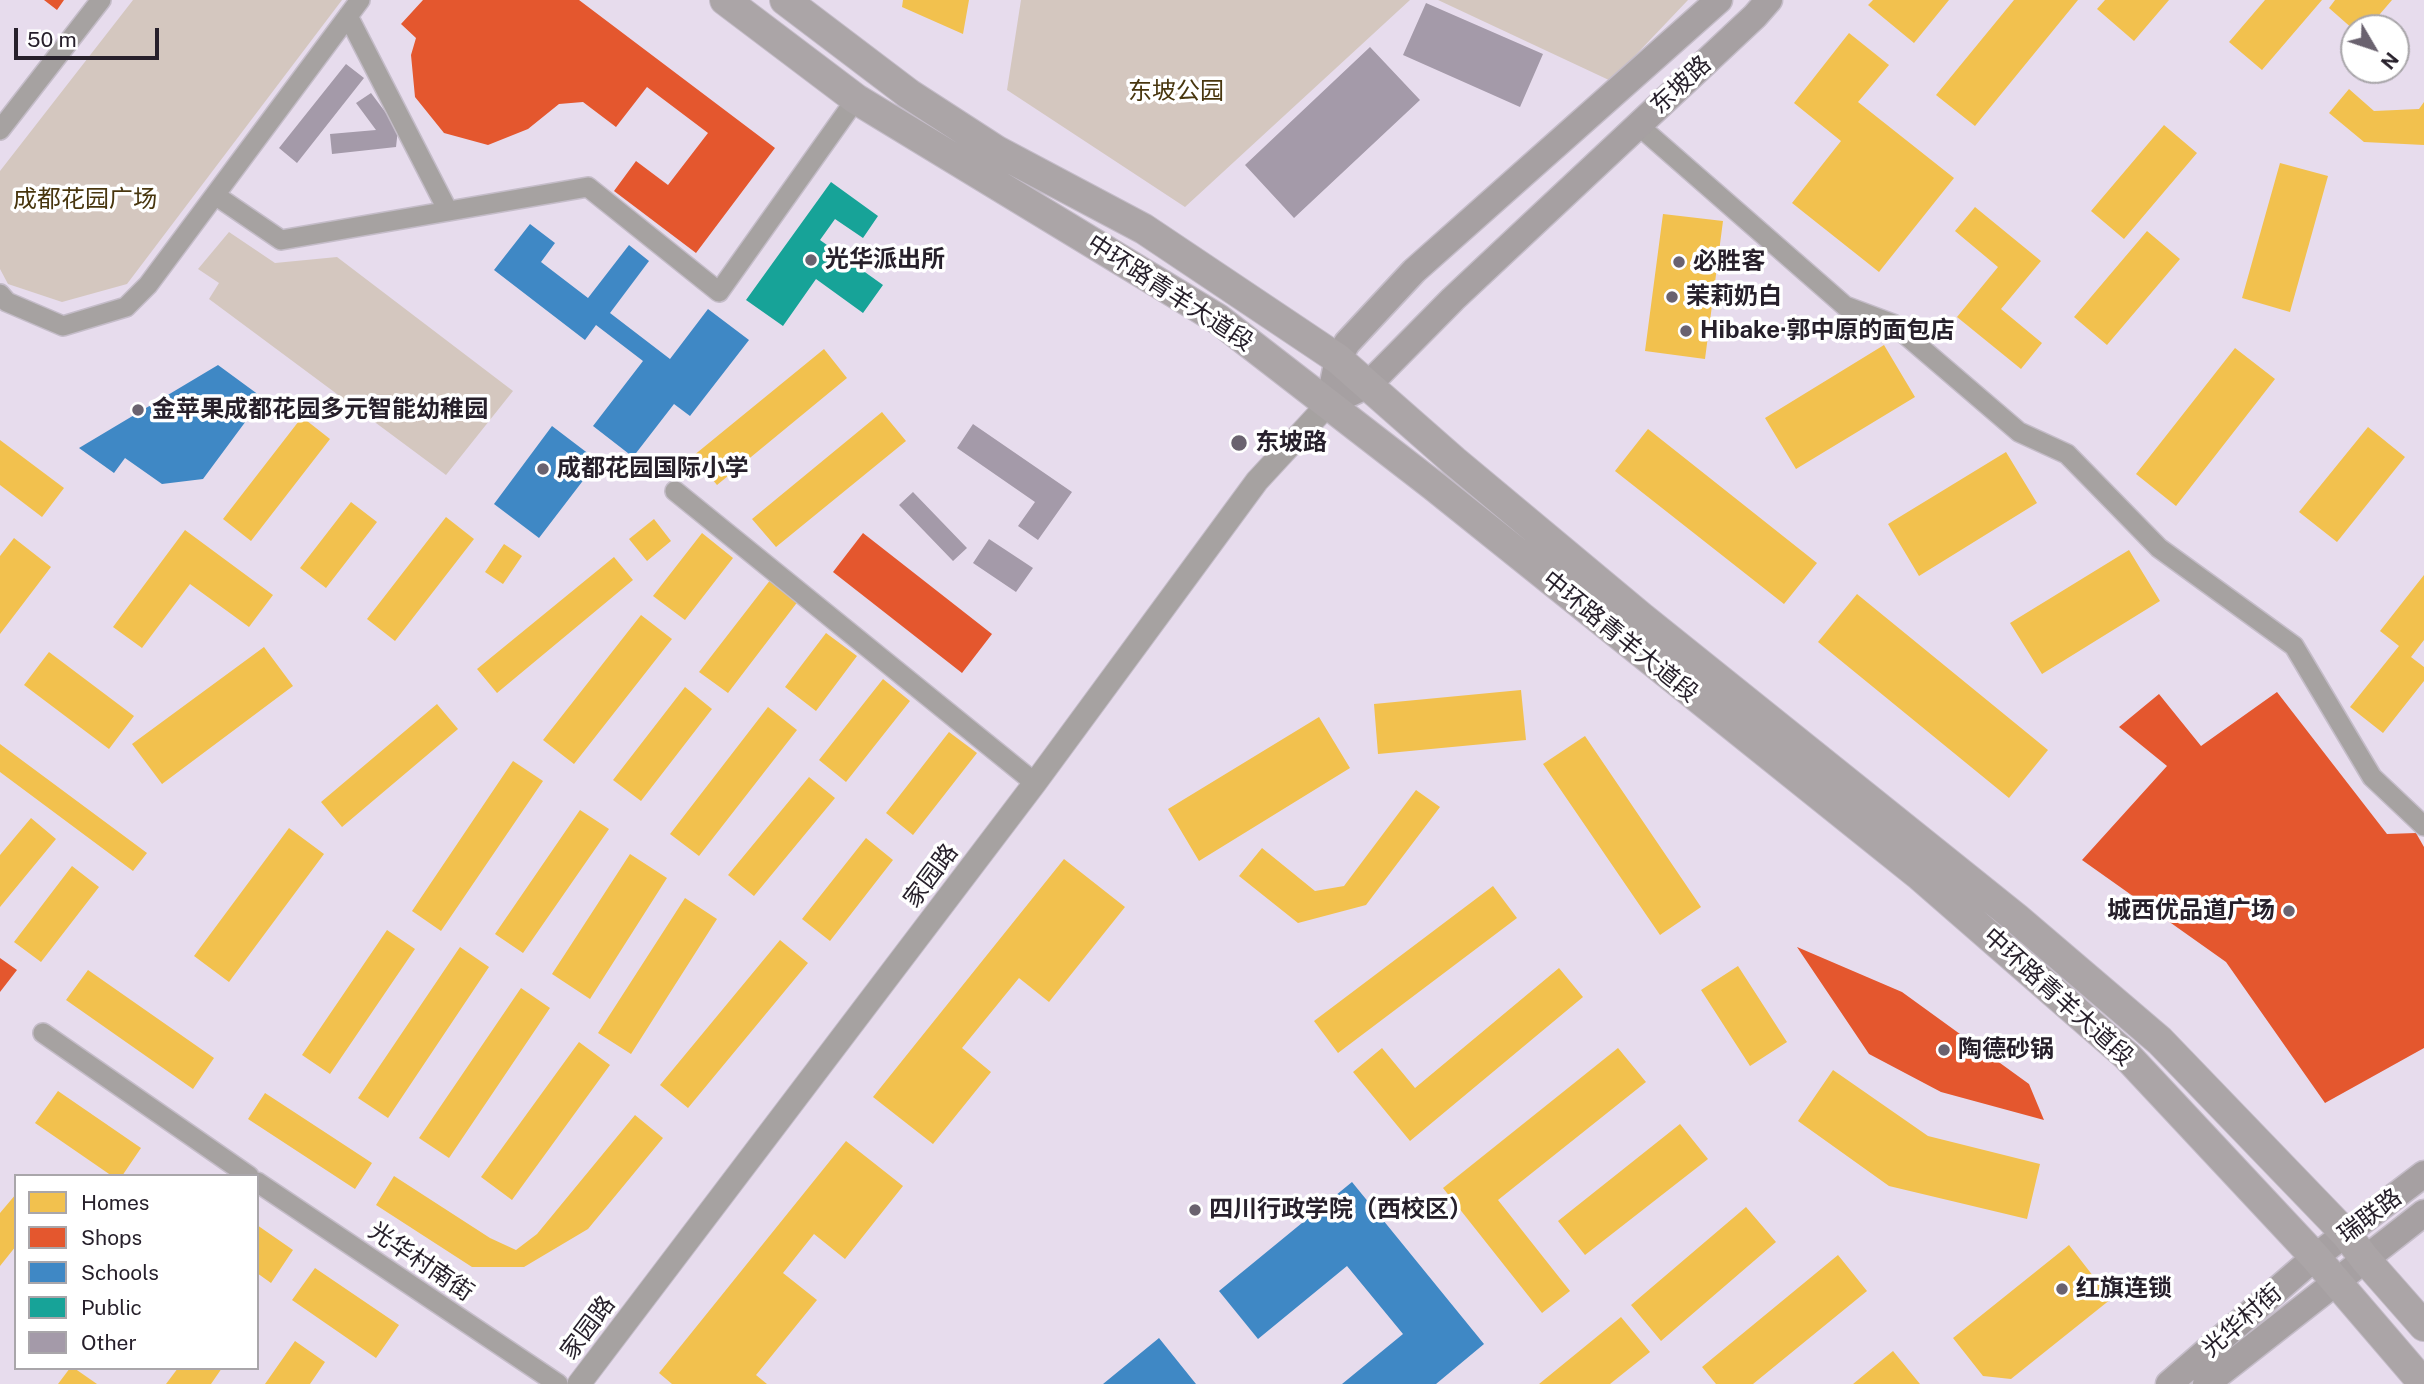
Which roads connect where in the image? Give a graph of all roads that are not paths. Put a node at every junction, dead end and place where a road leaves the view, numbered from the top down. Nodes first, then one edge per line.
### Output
1 (102, 0) edge
2 (725, 0) edge
3 (785, 0) edge
4 (1720, 0) edge
5 (1769, 0) edge
6 (354, 8) edge
7 (856, 99) junction
8 (1638, 125) junction
9 (0, 130) edge
10 (215, 195) junction
11 (448, 211) junction
12 (2, 302) edge
13 (1338, 359) junction
14 (1368, 385) junction
15 (1329, 403) junction
16 (674, 491) dead end
17 (1035, 783) junction
18 (2424, 826) edge
19 (43, 1033) dead end
20 (246, 1174) edge
21 (2424, 1174) edge
22 (259, 1183) edge
23 (2424, 1213) edge
24 (2346, 1234) junction
25 (2315, 1257) junction
26 (2365, 1259) junction
27 (2335, 1282) junction
28 (2424, 1326) edge
29 (558, 1384) edge
30 (579, 1384) edge
31 (2169, 1384) edge
32 (2206, 1384) edge
33 (2424, 1384) edge

1 - 9 street
2 - 7 main road, 中环路青羊大道段
3 - 13 main road, 中环路青羊大道段
4 - 13 main road, 东坡路
5 - 8 main road, 东坡路
6 - 10 street
6 - 11 street
7 - 11 street
7 - 15 main road, 中环路青羊大道段
8 - 14 main road, 东坡路
8 - 18 street
10 - 11 street
10 - 12 street
13 - 14 main road, 中环路青羊大道段
13 - 15 main road, 东坡路
14 - 15 main road, 东坡路
14 - 24 main road, 中环路青羊大道段
15 - 17 street, 家园路
15 - 25 main road, 中环路青羊大道段
16 - 17 street
17 - 30 street, 家园路
19 - 20 street
21 - 24 main road, 瑞联路
22 - 29 street, 光华村南街
23 - 26 main road, 瑞联路
24 - 25 main road, 瑞联路
24 - 26 main road, 中环路青羊大道段
25 - 27 main road, 中环路青羊大道段
25 - 31 main road, 光华村街
26 - 27 main road, 瑞联路
26 - 28 main road, 中环路青羊大道段
27 - 32 main road, 光华村街
27 - 33 main road, 中环路青羊大道段

